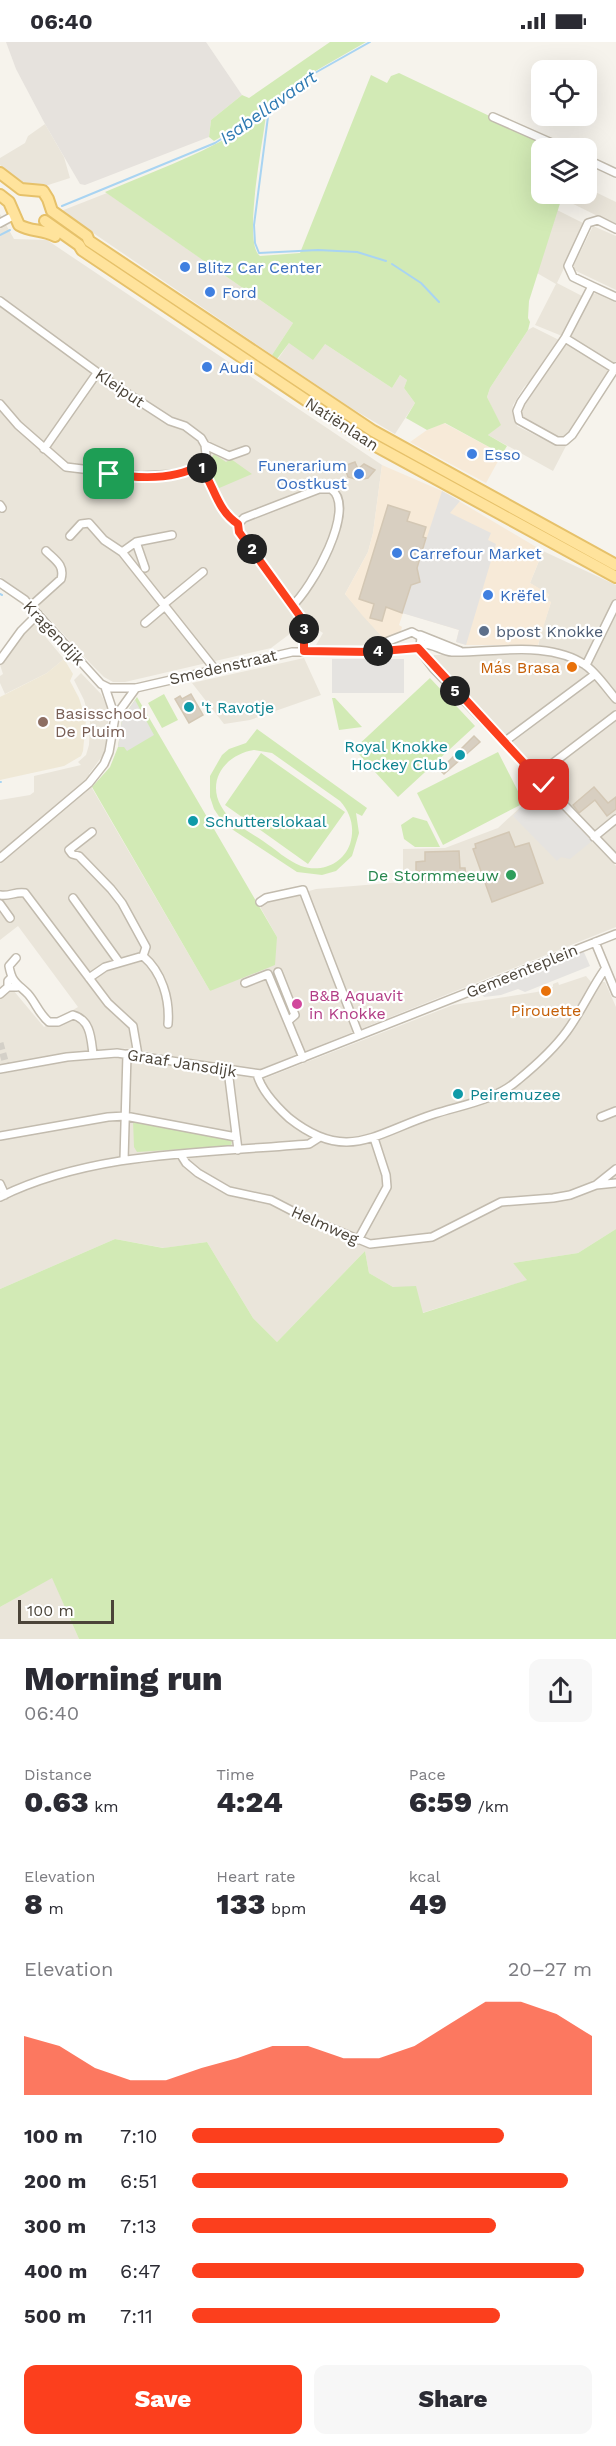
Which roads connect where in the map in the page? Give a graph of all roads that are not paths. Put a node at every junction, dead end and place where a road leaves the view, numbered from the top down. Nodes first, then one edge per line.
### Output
1 (493, 117) dead end
2 (540, 138) edge
3 (597, 164) edge
4 (0, 173) edge
5 (616, 173) edge
6 (0, 179) edge
7 (0, 189) edge
8 (0, 195) edge
9 (19, 199) junction
10 (14, 216) junction
11 (48, 216) junction
12 (0, 223) edge
13 (616, 229) edge
14 (82, 250) junction
15 (592, 286) junction
16 (616, 297) edge
17 (0, 301) edge
18 (565, 338) junction
19 (615, 368) edge
20 (98, 373) junction
21 (0, 404) edge
22 (205, 445) junction
23 (44, 448) junction
24 (246, 450) dead end
25 (199, 465) junction
26 (238, 524) junction
27 (172, 535) dead end
28 (70, 536) dead end
29 (136, 542) junction
30 (45, 551) dead end
31 (122, 552) junction
32 (616, 565) edge
33 (145, 568) dead end
34 (203, 572) dead end
35 (616, 577) edge
36 (0, 583) edge
37 (616, 604) edge
38 (164, 605) junction
39 (31, 606) junction
40 (292, 606) junction
41 (38, 614) junction
42 (145, 623) dead end
43 (420, 635) junction
44 (406, 636) junction
45 (419, 646) junction
46 (408, 648) junction
47 (304, 651) junction
48 (364, 651) junction
49 (460, 651) junction
50 (0, 660) edge
51 (586, 665) junction
52 (214, 668) junction
53 (594, 675) junction
54 (105, 687) junction
55 (136, 688) junction
56 (616, 699) edge
57 (616, 715) edge
58 (115, 717) junction
59 (504, 742) junction
60 (536, 776) junction
61 (616, 819) edge
62 (92, 832) dead end
63 (594, 837) junction
64 (0, 858) edge
65 (616, 859) edge
66 (0, 895) edge
67 (73, 898) dead end
68 (260, 902) dead end
69 (0, 904) edge
70 (10, 918) dead end
71 (616, 934) edge
72 (595, 942) junction
73 (143, 956) junction
74 (16, 958) dead end
75 (119, 962) junction
76 (605, 969) junction
77 (278, 972) dead end
78 (12, 977) junction
79 (89, 978) junction
80 (245, 983) dead end
81 (8, 987) junction
82 (17, 987) junction
83 (616, 993) edge
84 (0, 994) edge
85 (288, 1021) junction
86 (168, 1024) dead end
87 (359, 1035) junction
88 (93, 1054) junction
89 (127, 1054) junction
90 (138, 1055) junction
91 (303, 1058) junction
92 (0, 1070) edge
93 (228, 1070) junction
94 (257, 1074) junction
95 (616, 1111) edge
96 (125, 1116) junction
97 (601, 1117) dead end
98 (0, 1136) edge
99 (236, 1137) junction
100 (320, 1137) junction
101 (374, 1138) junction
102 (238, 1150) junction
103 (181, 1155) junction
104 (124, 1160) junction
105 (616, 1169) edge
106 (616, 1183) edge
107 (0, 1184) edge
108 (596, 1185) junction
109 (2, 1196) edge
110 (358, 1240) junction

1 - 2 street
3 - 5 street
4 - 11 main road, Natiënlaan
6 - 9 main road, Natiënlaan
7 - 9 main road, Natiënlaan
8 - 10 main road, Natiënlaan
9 - 11 main road, Natiënlaan
9 - 11 main road, Natiënlaan
10 - 12 street
10 - 14 main road, Natiënlaan
11 - 14 main road, Natiënlaan
11 - 32 main road, Natiënlaan
13 - 15 street
14 - 35 main road, Natiënlaan
15 - 16 street
15 - 18 street
17 - 20 street, Kleiput
18 - 19 street
18 - 19 street
20 - 22 street, Kleiput
20 - 23 street
21 - 23 street
22 - 24 street, Kleiput
22 - 25 street
23 - 25 street
25 - 26 street
26 - 40 street
26 - 40 street
27 - 29 street
28 - 31 street
29 - 31 street
29 - 33 street
30 - 39 street
31 - 38 street
34 - 38 street
36 - 39 street, Kragendijk
37 - 51 street
38 - 42 street
38 - 52 street
39 - 41 street, Kragendijk
40 - 47 street
41 - 50 street
41 - 54 street, Kragendijk
43 - 44 street
43 - 45 street
43 - 49 street
44 - 46 street
44 - 48 street, Smedenstraat
45 - 46 street
45 - 49 street
45 - 59 street
46 - 48 street, Smedenstraat
47 - 48 street, Smedenstraat
47 - 52 street, Smedenstraat
49 - 51 street
51 - 53 street
52 - 55 street, Smedenstraat
53 - 56 street
53 - 59 street
54 - 55 street, Smedenstraat
54 - 58 street, Kragendijk
55 - 58 street
57 - 60 street
58 - 64 street
59 - 60 street
60 - 63 street
61 - 63 street
62 - 73 street
63 - 65 street
66 - 79 street
67 - 75 street
68 - 87 street
69 - 70 street
71 - 72 street, Gemeenteplein
72 - 76 street, Gemeenteplein
72 - 87 street, Gemeenteplein
73 - 75 street
73 - 86 street
74 - 78 street
75 - 79 street
76 - 83 street, Gemeenteplein
76 - 101 street
77 - 85 street
78 - 81 street
78 - 82 street
79 - 90 street
80 - 85 street
81 - 82 street
81 - 84 street
82 - 88 street
85 - 91 street
87 - 91 street, Gemeenteplein
88 - 89 street, Graaf Jansdijk
88 - 92 street, Graaf Jansdijk
89 - 90 street, Graaf Jansdijk
89 - 96 street
90 - 93 street, Graaf Jansdijk
91 - 94 street, Gemeenteplein
93 - 94 street, Graaf Jansdijk
93 - 99 street
94 - 100 street
95 - 97 street
96 - 98 street
96 - 99 street
96 - 104 street
99 - 102 street
100 - 101 street
100 - 102 street
101 - 110 street
102 - 103 street
103 - 104 street
103 - 110 street, Helmweg
104 - 109 street
105 - 108 street
106 - 108 street, Helmweg
107 - 109 street
108 - 110 street, Helmweg

